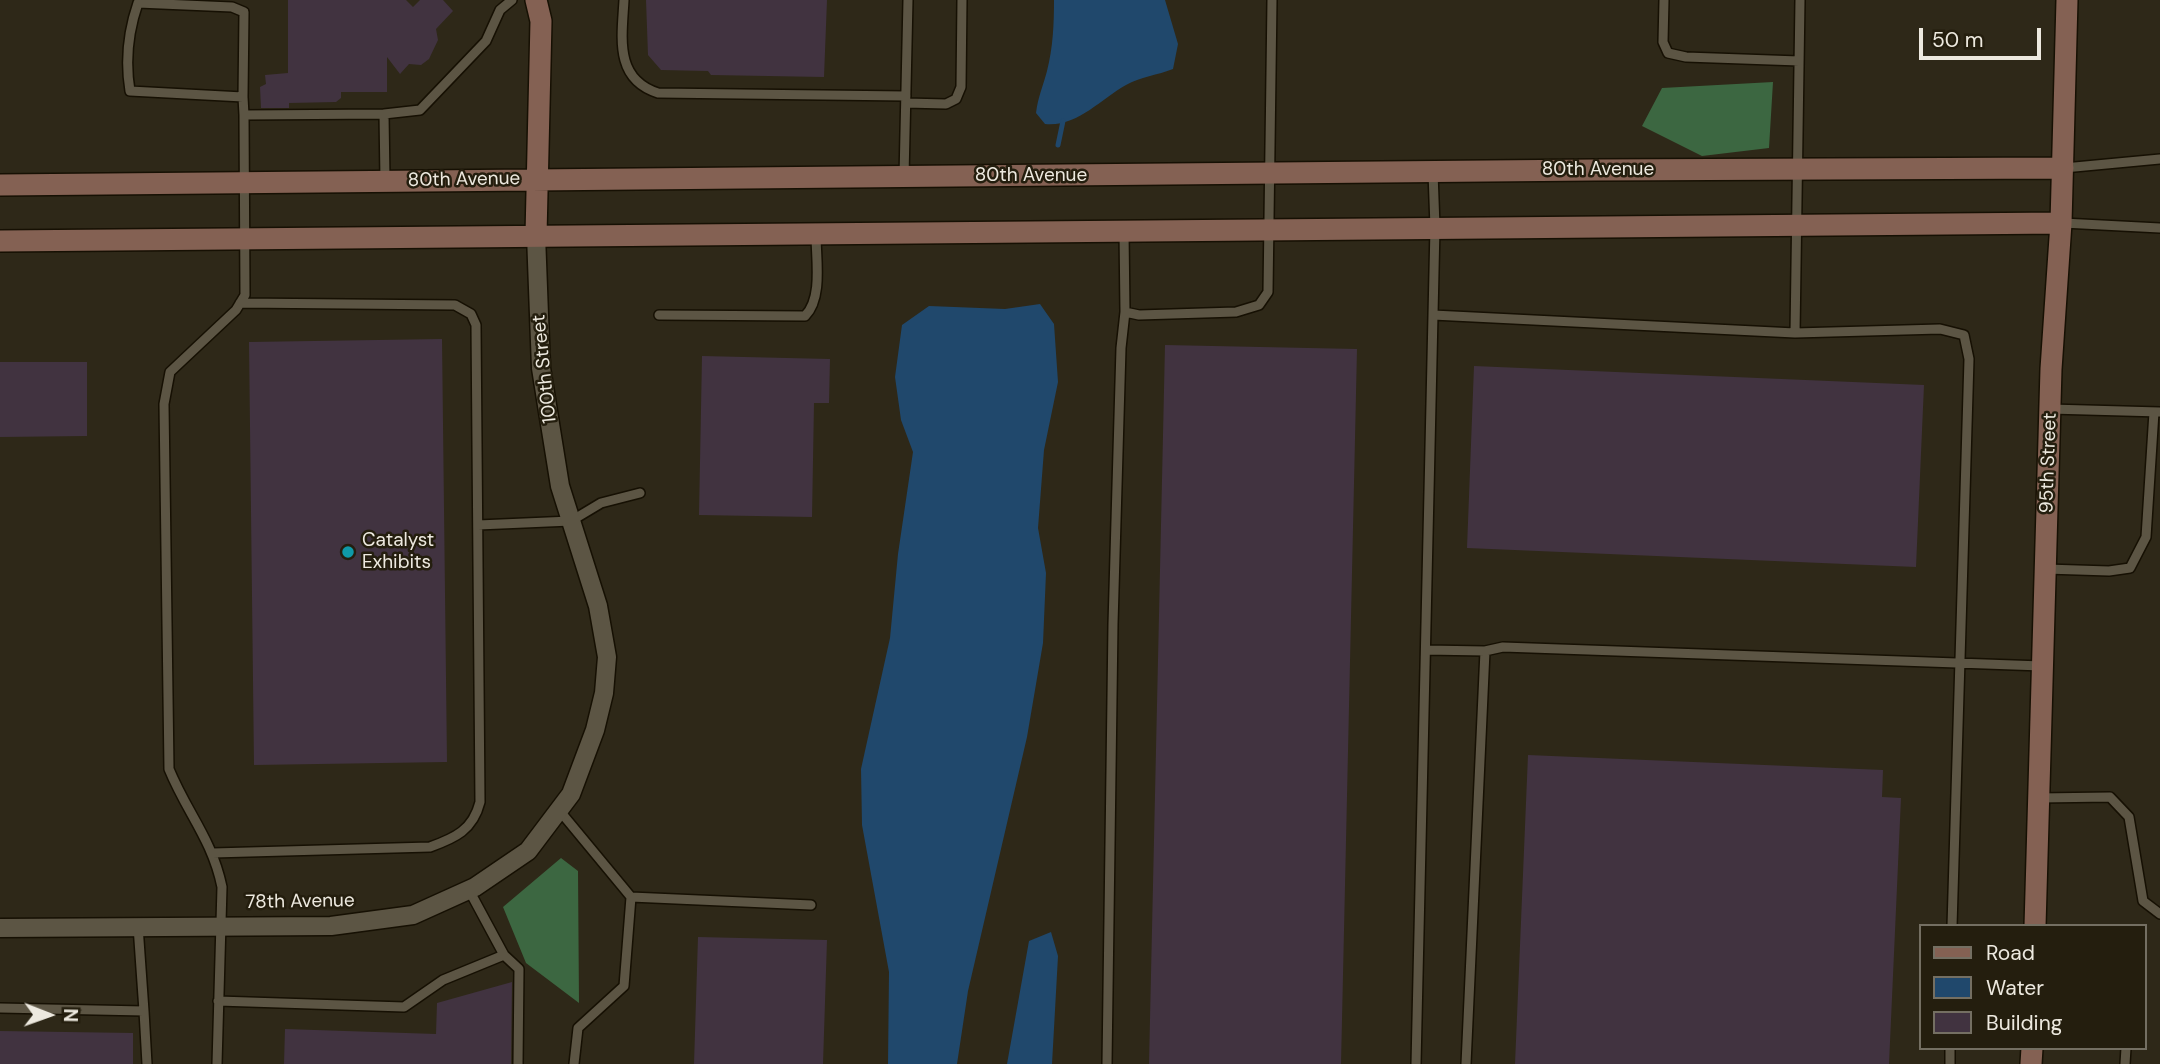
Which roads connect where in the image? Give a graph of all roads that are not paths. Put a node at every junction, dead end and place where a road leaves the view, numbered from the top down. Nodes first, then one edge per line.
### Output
1 (512, 0) edge
2 (536, 0) edge
3 (624, 0) edge
4 (908, 0) edge
5 (962, 0) edge
6 (1272, 0) edge
7 (1664, 0) edge
8 (1800, 0) edge
9 (2067, 0) edge
10 (1799, 61) junction
11 (243, 97) junction
12 (906, 99) junction
13 (244, 114) junction
14 (384, 114) junction
15 (2160, 159) edge
16 (1797, 169) junction
17 (2063, 169) junction
18 (1433, 172) junction
19 (1268, 174) junction
20 (904, 177) junction
21 (538, 180) junction
22 (385, 181) junction
23 (245, 182) junction
24 (0, 185) edge
25 (2061, 223) junction
26 (1797, 224) junction
27 (1435, 227) junction
28 (2160, 228) edge
29 (1269, 229) junction
30 (1124, 231) junction
31 (816, 233) junction
32 (536, 235) junction
33 (245, 238) junction
34 (0, 241) edge
35 (240, 303) junction
36 (1125, 312) junction
37 (659, 315) dead end
38 (1433, 315) junction
39 (1796, 333) junction
40 (2050, 408) junction
41 (2157, 412) edge
42 (640, 493) dead end
43 (571, 521) junction
44 (478, 525) junction
45 (2046, 569) junction
46 (1426, 650) junction
47 (1485, 651) junction
48 (1958, 663) junction
49 (2043, 666) junction
50 (595, 730) joint
51 (2039, 798) junction
52 (559, 810) junction
53 (213, 853) junction
54 (469, 890) junction
55 (631, 897) junction
56 (811, 905) dead end
57 (2160, 914) edge
58 (1952, 924) edge
59 (2035, 924) edge
60 (218, 925) junction
61 (138, 926) junction
62 (0, 928) edge
63 (504, 956) junction
64 (218, 1001) junction
65 (0, 1008) edge
66 (144, 1011) junction
67 (147, 1064) edge
68 (217, 1064) edge
69 (518, 1064) edge
70 (574, 1064) edge
71 (1107, 1064) edge
72 (1416, 1064) edge
73 (1466, 1064) edge

1 - 14 lane
2 - 21 street, 100th Street
3 - 12 lane
4 - 12 lane
5 - 12 lane
6 - 19 lane
7 - 10 lane
8 - 10 lane
9 - 17 street, 95th Street
10 - 16 lane
11 - 11 lane
11 - 13 lane
12 - 20 lane
13 - 14 lane
13 - 23 lane
14 - 22 lane
15 - 17 lane
16 - 17 street, 80th Avenue
16 - 18 street, 80th Avenue
16 - 26 lane
17 - 25 street, 95th Street
18 - 19 street, 80th Avenue
18 - 27 lane
19 - 20 street, 80th Avenue
19 - 29 lane
20 - 21 street, 80th Avenue
21 - 22 street, 80th Avenue
21 - 32 street, 100th Street
22 - 23 street, 80th Avenue
23 - 24 street, 80th Avenue
23 - 33 lane
25 - 26 street
25 - 28 lane
25 - 40 street, 95th Street
26 - 27 street
26 - 39 lane
27 - 29 street
27 - 38 lane
29 - 30 street
29 - 36 lane
30 - 31 street
30 - 36 lane
31 - 32 street
31 - 37 lane
32 - 33 street
32 - 43 street, 100th Street
33 - 34 street
33 - 35 lane
35 - 44 lane
35 - 53 lane
36 - 71 lane
38 - 39 lane
38 - 46 lane
39 - 48 lane
40 - 41 lane
40 - 45 street, 95th Street
41 - 45 lane
42 - 43 lane
43 - 44 lane
43 - 50 street, 100th Street
44 - 53 lane
45 - 49 street, 95th Street
46 - 47 lane
46 - 72 lane
47 - 48 lane
47 - 73 lane
48 - 49 lane
48 - 58 lane
49 - 51 street, 95th Street
50 - 52 street, 78th Avenue
51 - 57 lane
51 - 59 street, 95th Street
52 - 54 street, 78th Avenue
52 - 55 lane
53 - 60 lane
54 - 60 street, 78th Avenue
54 - 63 lane
55 - 56 lane
55 - 70 lane
60 - 61 street, 78th Avenue
60 - 64 lane
61 - 62 street, 78th Avenue
61 - 66 lane
63 - 64 lane
63 - 69 lane
64 - 68 lane
65 - 66 lane
66 - 67 lane

